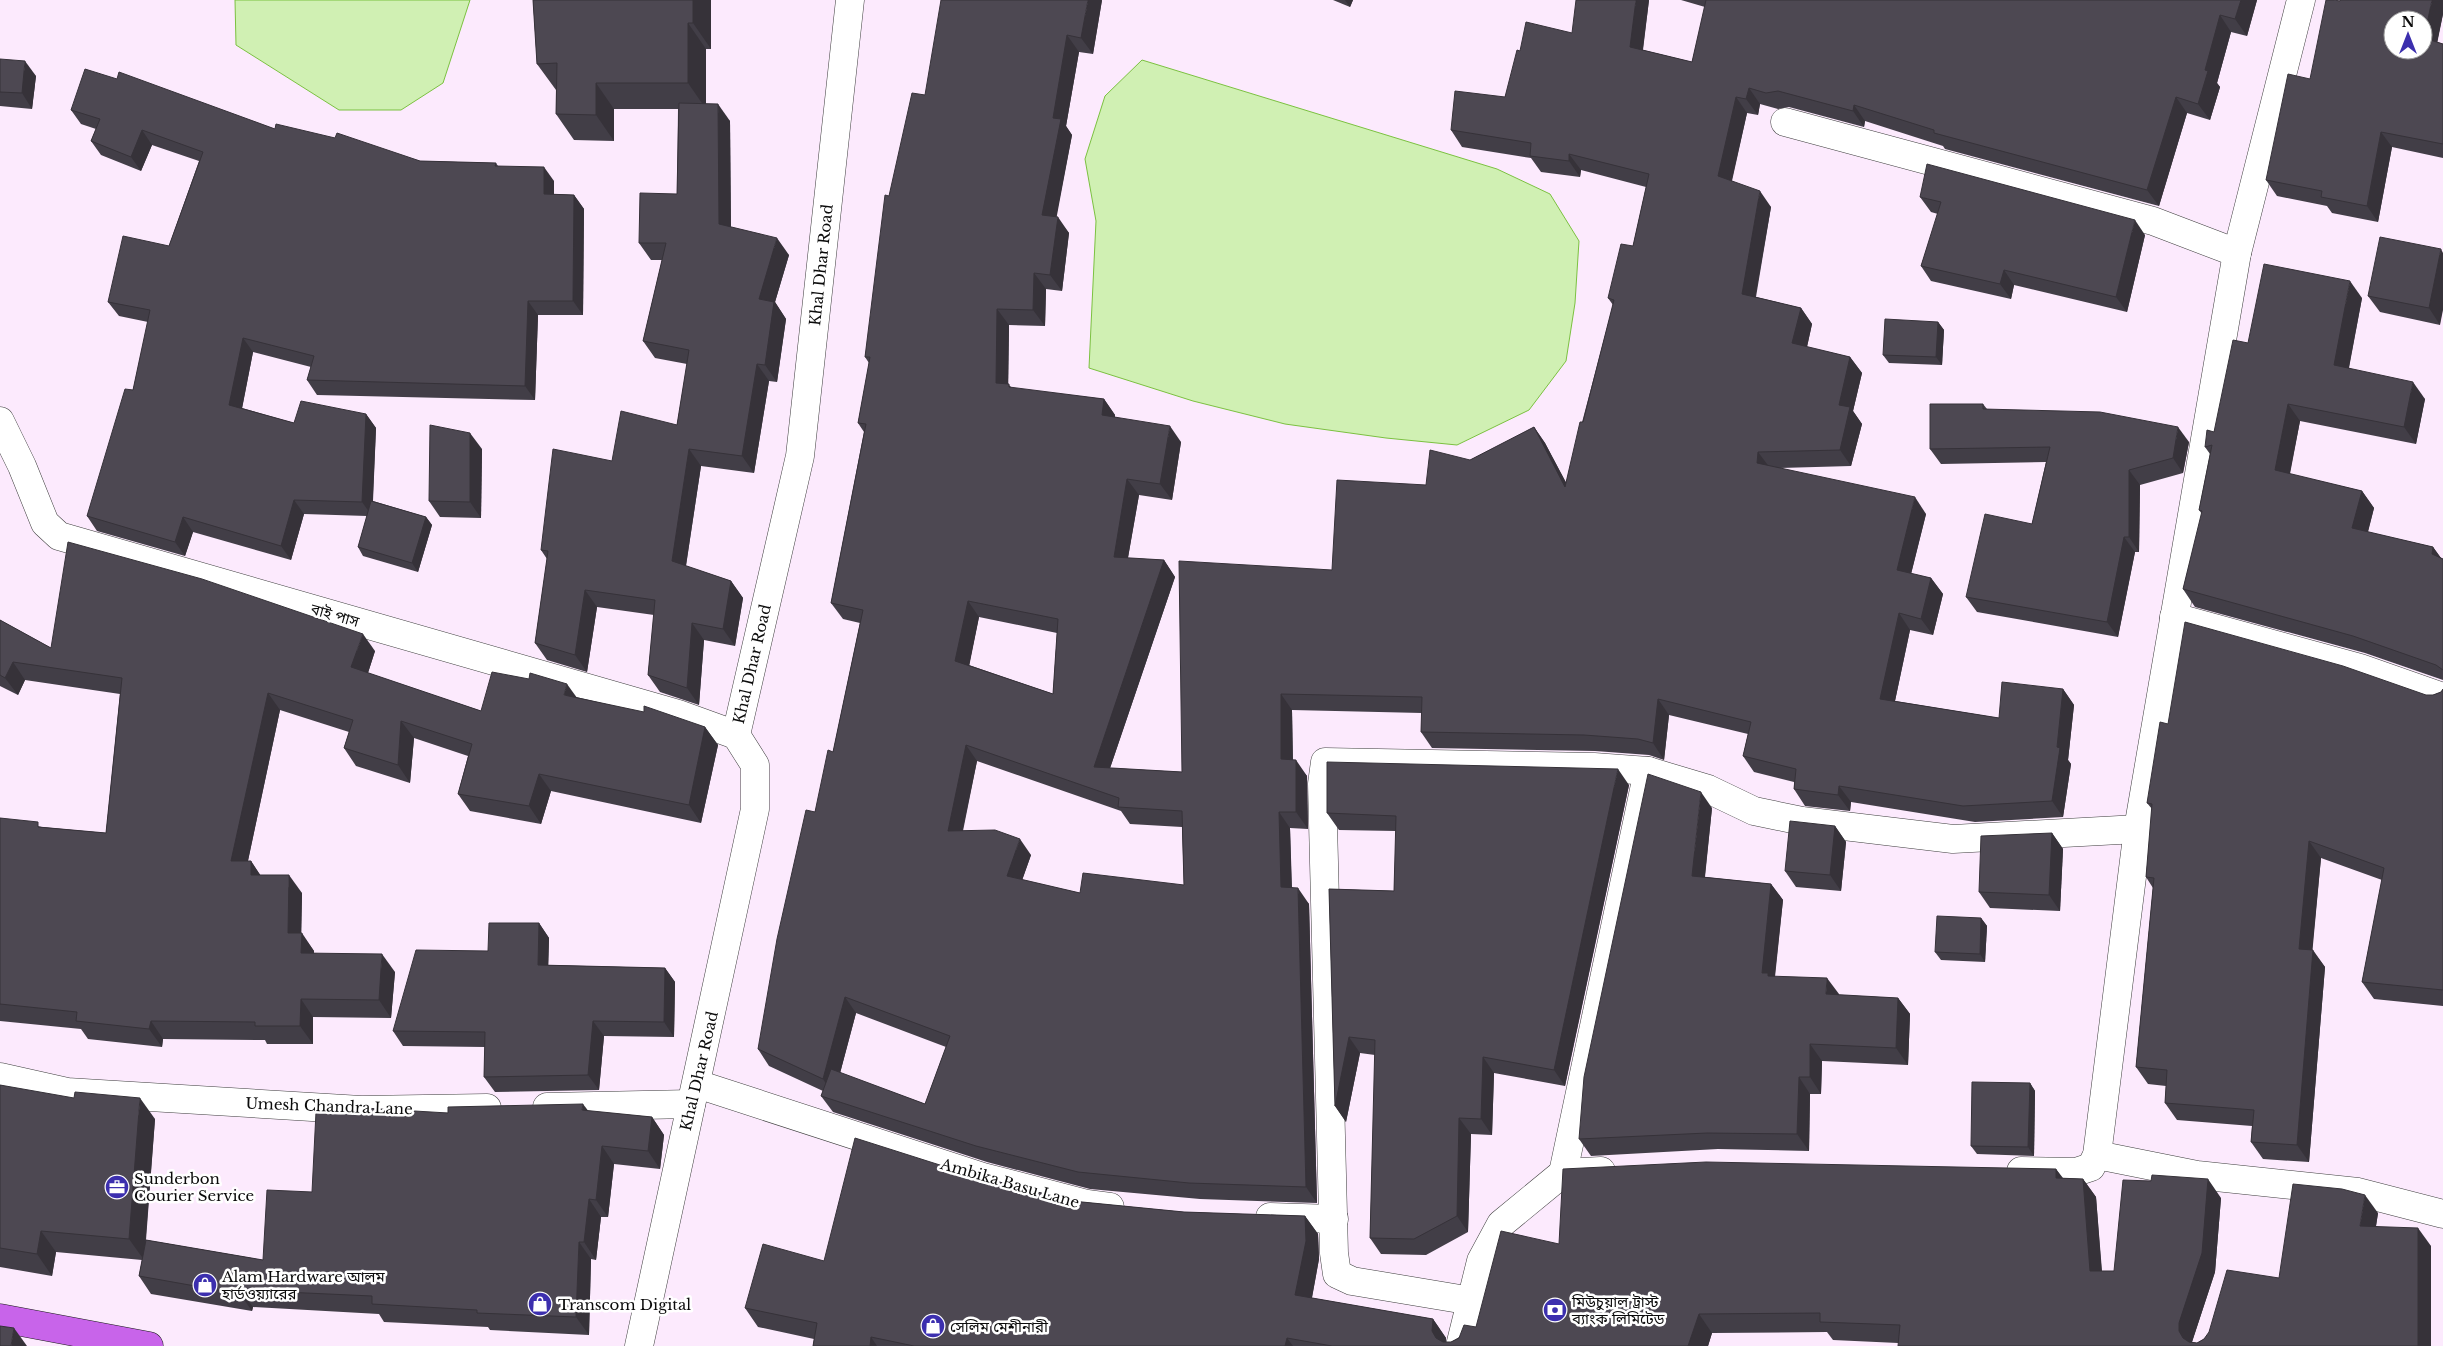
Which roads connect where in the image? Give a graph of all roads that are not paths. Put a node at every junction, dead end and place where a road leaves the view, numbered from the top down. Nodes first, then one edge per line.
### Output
1 (850, 0) edge
2 (2301, 0) edge
3 (1785, 122) dead end
4 (2237, 253) junction
5 (0, 421) edge
6 (2174, 617) junction
7 (2443, 698) edge
8 (736, 735) junction
9 (1648, 771) junction
10 (2138, 829) junction
11 (0, 1077) edge
12 (694, 1094) junction
13 (2097, 1155) junction
14 (1621, 1170) edge
15 (1997, 1171) edge
16 (1563, 1173) junction
17 (1134, 1209) edge
18 (2443, 1214) edge
19 (1248, 1216) edge
20 (1334, 1219) junction
21 (1472, 1301) junction
22 (0, 1318) edge
23 (149, 1346) edge
24 (639, 1346) edge
25 (1460, 1346) edge

1 - 8 street, Khal Dhar Road
2 - 4 street
3 - 4 street
4 - 6 street
5 - 8 street, বাই পাস
6 - 7 street
6 - 10 street
8 - 12 street, Khal Dhar Road
9 - 10 street
9 - 16 street
9 - 20 street
10 - 13 street
11 - 12 street, Umesh Chandra Lane
12 - 17 street, Ambika Basu Lane
12 - 24 street, Khal Dhar Road
13 - 15 street
13 - 18 street
14 - 16 street
16 - 21 street
19 - 20 street
20 - 21 street
21 - 25 street
22 - 23 highway

